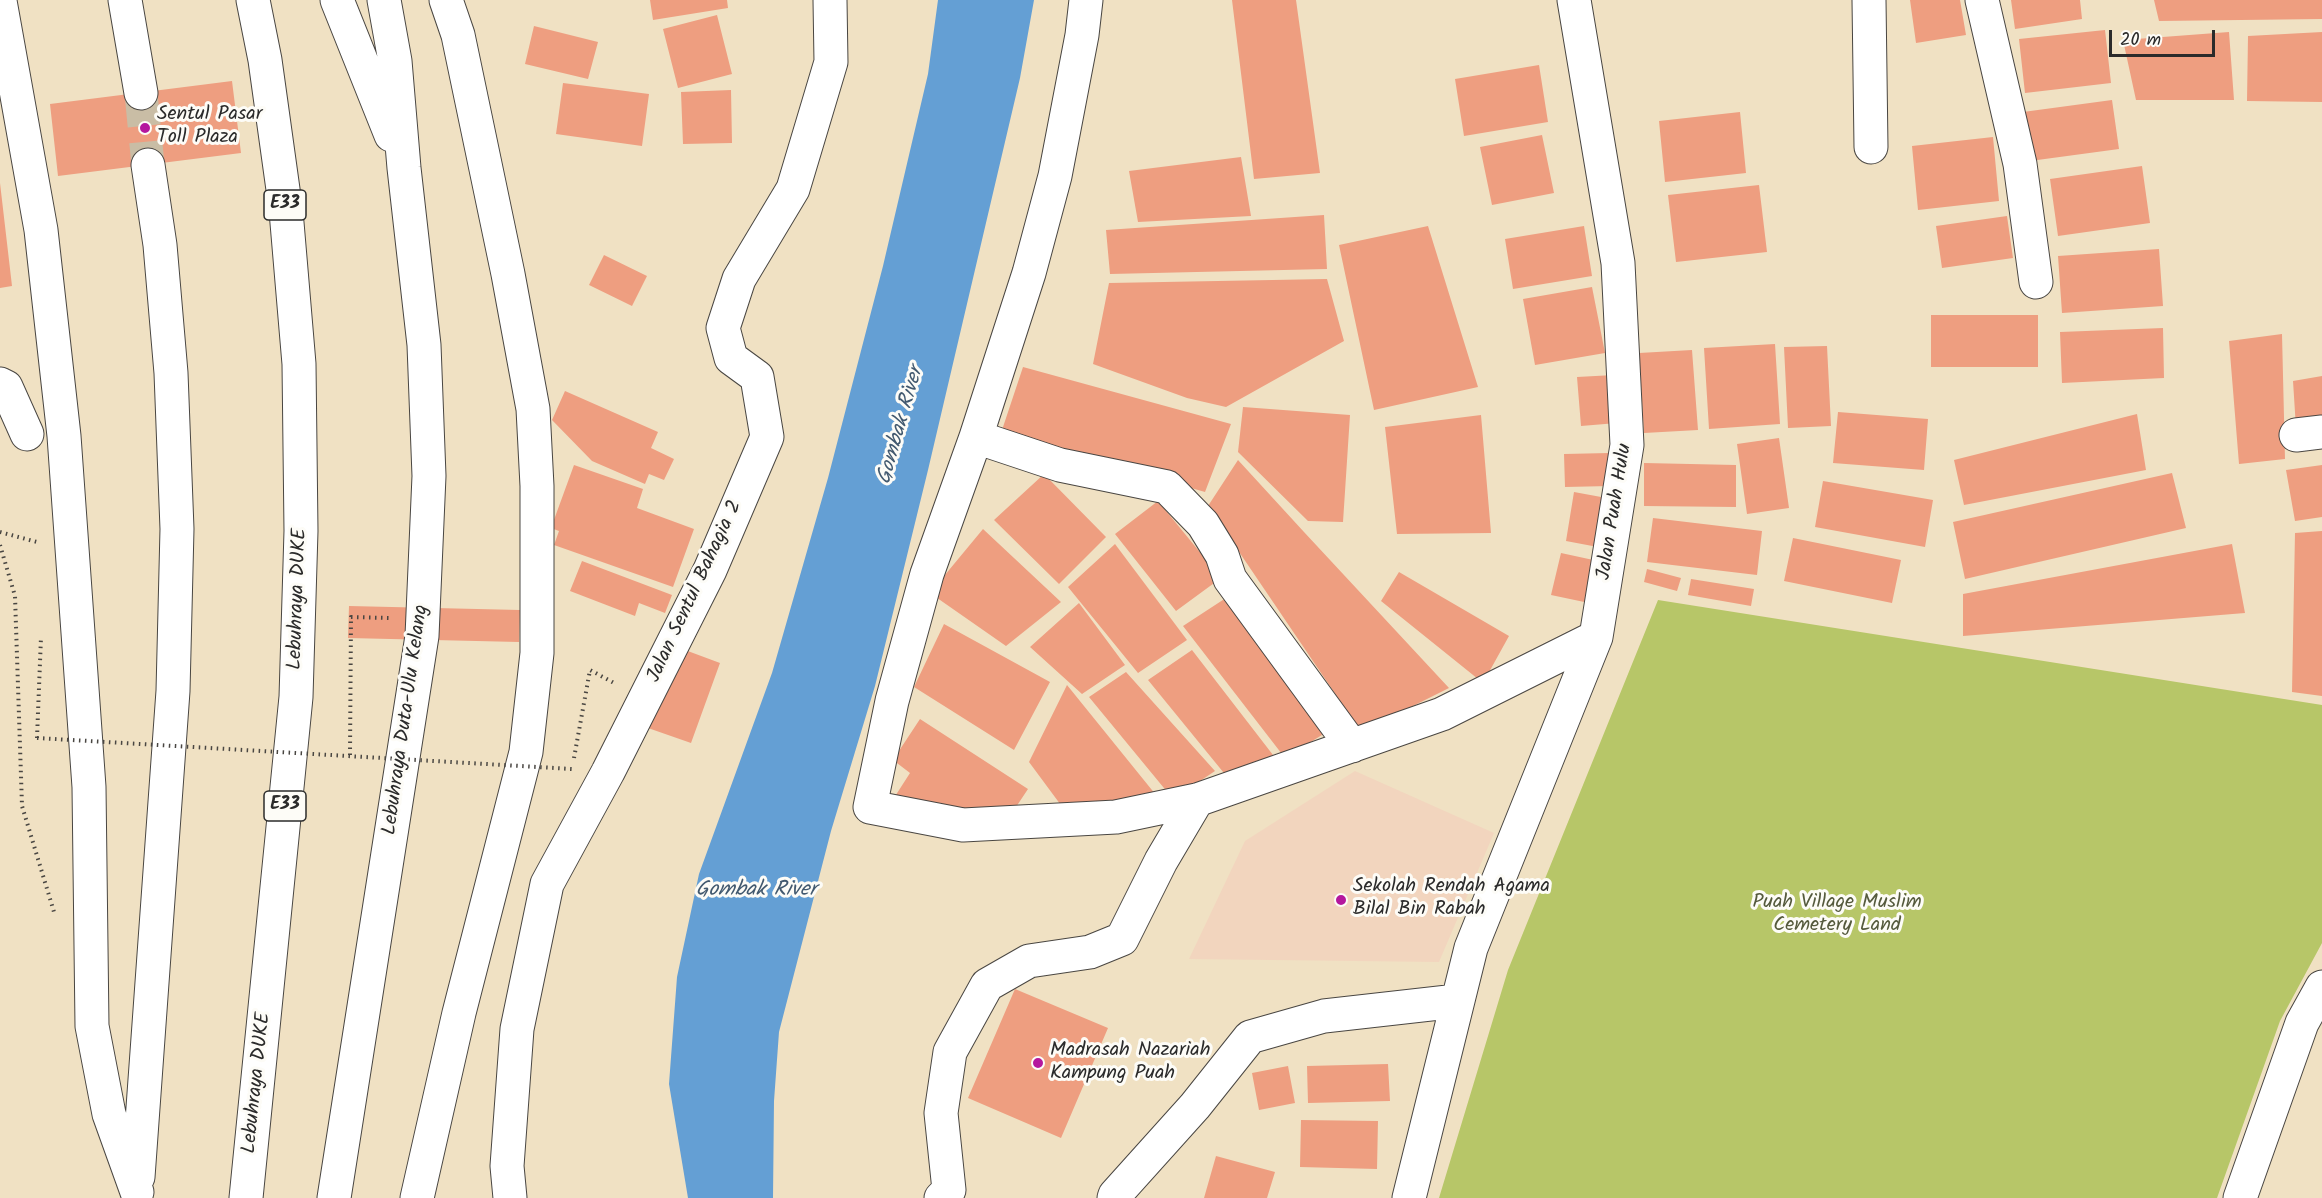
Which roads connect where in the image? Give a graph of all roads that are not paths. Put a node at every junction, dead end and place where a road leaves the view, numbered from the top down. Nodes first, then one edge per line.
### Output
1 (125, 0) edge
2 (254, 0) edge
3 (337, 0) edge
4 (384, 0) edge
5 (446, 0) edge
6 (830, 0) edge
7 (1086, 0) edge
8 (1574, 0) edge
9 (1869, 0) edge
10 (1982, 0) edge
11 (0, 1) edge
12 (141, 93) tunnel mouth
13 (1871, 147) dead end
14 (148, 165) tunnel mouth
15 (404, 168) junction
16 (2036, 282) dead end
17 (0, 384) edge
18 (27, 434) dead end
19 (976, 437) junction
20 (1596, 637) junction
21 (1352, 746) junction
22 (1197, 800) junction
23 (2322, 987) edge
24 (1457, 1001) junction
25 (2312, 1027) edge
26 (136, 1195) edge
27 (335, 1197) edge
28 (246, 1198) edge
29 (417, 1198) edge
30 (510, 1198) edge
31 (941, 1198) edge
32 (1114, 1198) edge
33 (1409, 1198) edge
34 (2240, 1198) edge

1 - 12 main road
2 - 28 main road, Lebuhraya DUKE / E33
3 - 15 main road
4 - 15 main road
5 - 29 main road
6 - 30 main road, Jalan Sentul Bahagia 2
7 - 19 main road
8 - 20 main road, Jalan Puah Hulu
9 - 13 main road
10 - 16 main road
11 - 26 main road
14 - 26 main road
15 - 27 main road, Lebuhraya Duta-Ulu Kelang
17 - 18 main road
19 - 21 main road
19 - 22 main road
20 - 21 main road
20 - 24 main road, Jalan Puah Hulu
21 - 22 main road
22 - 31 main road
23 - 25 main road
24 - 32 main road
24 - 33 main road, Jalan Puah Hulu
25 - 34 main road

